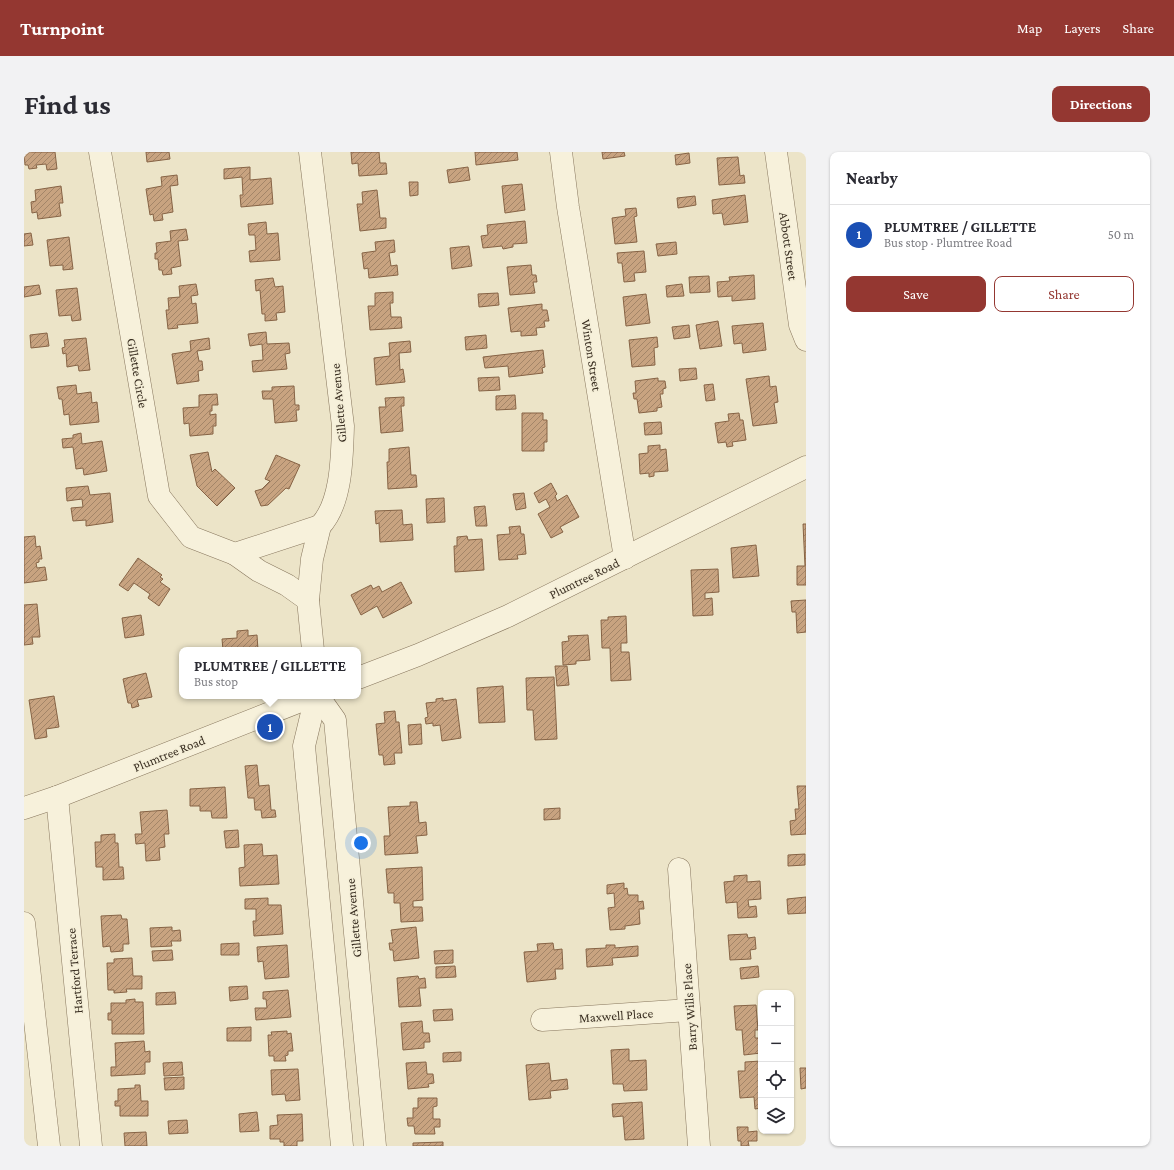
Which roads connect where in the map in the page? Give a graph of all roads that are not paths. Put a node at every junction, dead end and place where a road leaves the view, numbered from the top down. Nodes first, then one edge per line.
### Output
1 (100, 152) edge
2 (310, 152) edge
3 (561, 152) edge
4 (776, 152) edge
5 (806, 340) edge
6 (806, 467) edge
7 (320, 526) junction
8 (235, 554) junction
9 (625, 558) junction
10 (308, 600) junction
11 (313, 647) edge
12 (361, 677) edge
13 (305, 699) edge
14 (316, 699) edge
15 (319, 699) edge
16 (57, 796) junction
17 (24, 808) edge
18 (679, 869) dead end
19 (24, 923) edge
20 (360, 995) junction
21 (327, 996) junction
22 (689, 1010) junction
23 (542, 1020) dead end
24 (49, 1146) edge
25 (91, 1146) edge
26 (342, 1146) edge
27 (375, 1146) edge
28 (699, 1146) edge

1 - 8 street, Gillette Circle
2 - 7 street, Gillette Avenue
3 - 9 street, Winton Street
4 - 5 street, Abbott Street
6 - 9 street, Plumtree Road
7 - 8 street
7 - 10 street, Gillette Avenue
8 - 10 street, Gillette Circle
9 - 12 street, Plumtree Road
10 - 11 street, Gillette Avenue
13 - 16 street, Plumtree Road
14 - 21 street, Gillette Avenue
15 - 20 street, Gillette Avenue
16 - 17 street, Plumtree Road
16 - 25 street, Hartford Terrace
18 - 22 street, Barry Wills Place
19 - 24 street
20 - 21 street
20 - 27 street, Gillette Avenue
21 - 26 street, Gillette Avenue
22 - 23 street, Maxwell Place
22 - 28 street, Barry Wills Place

